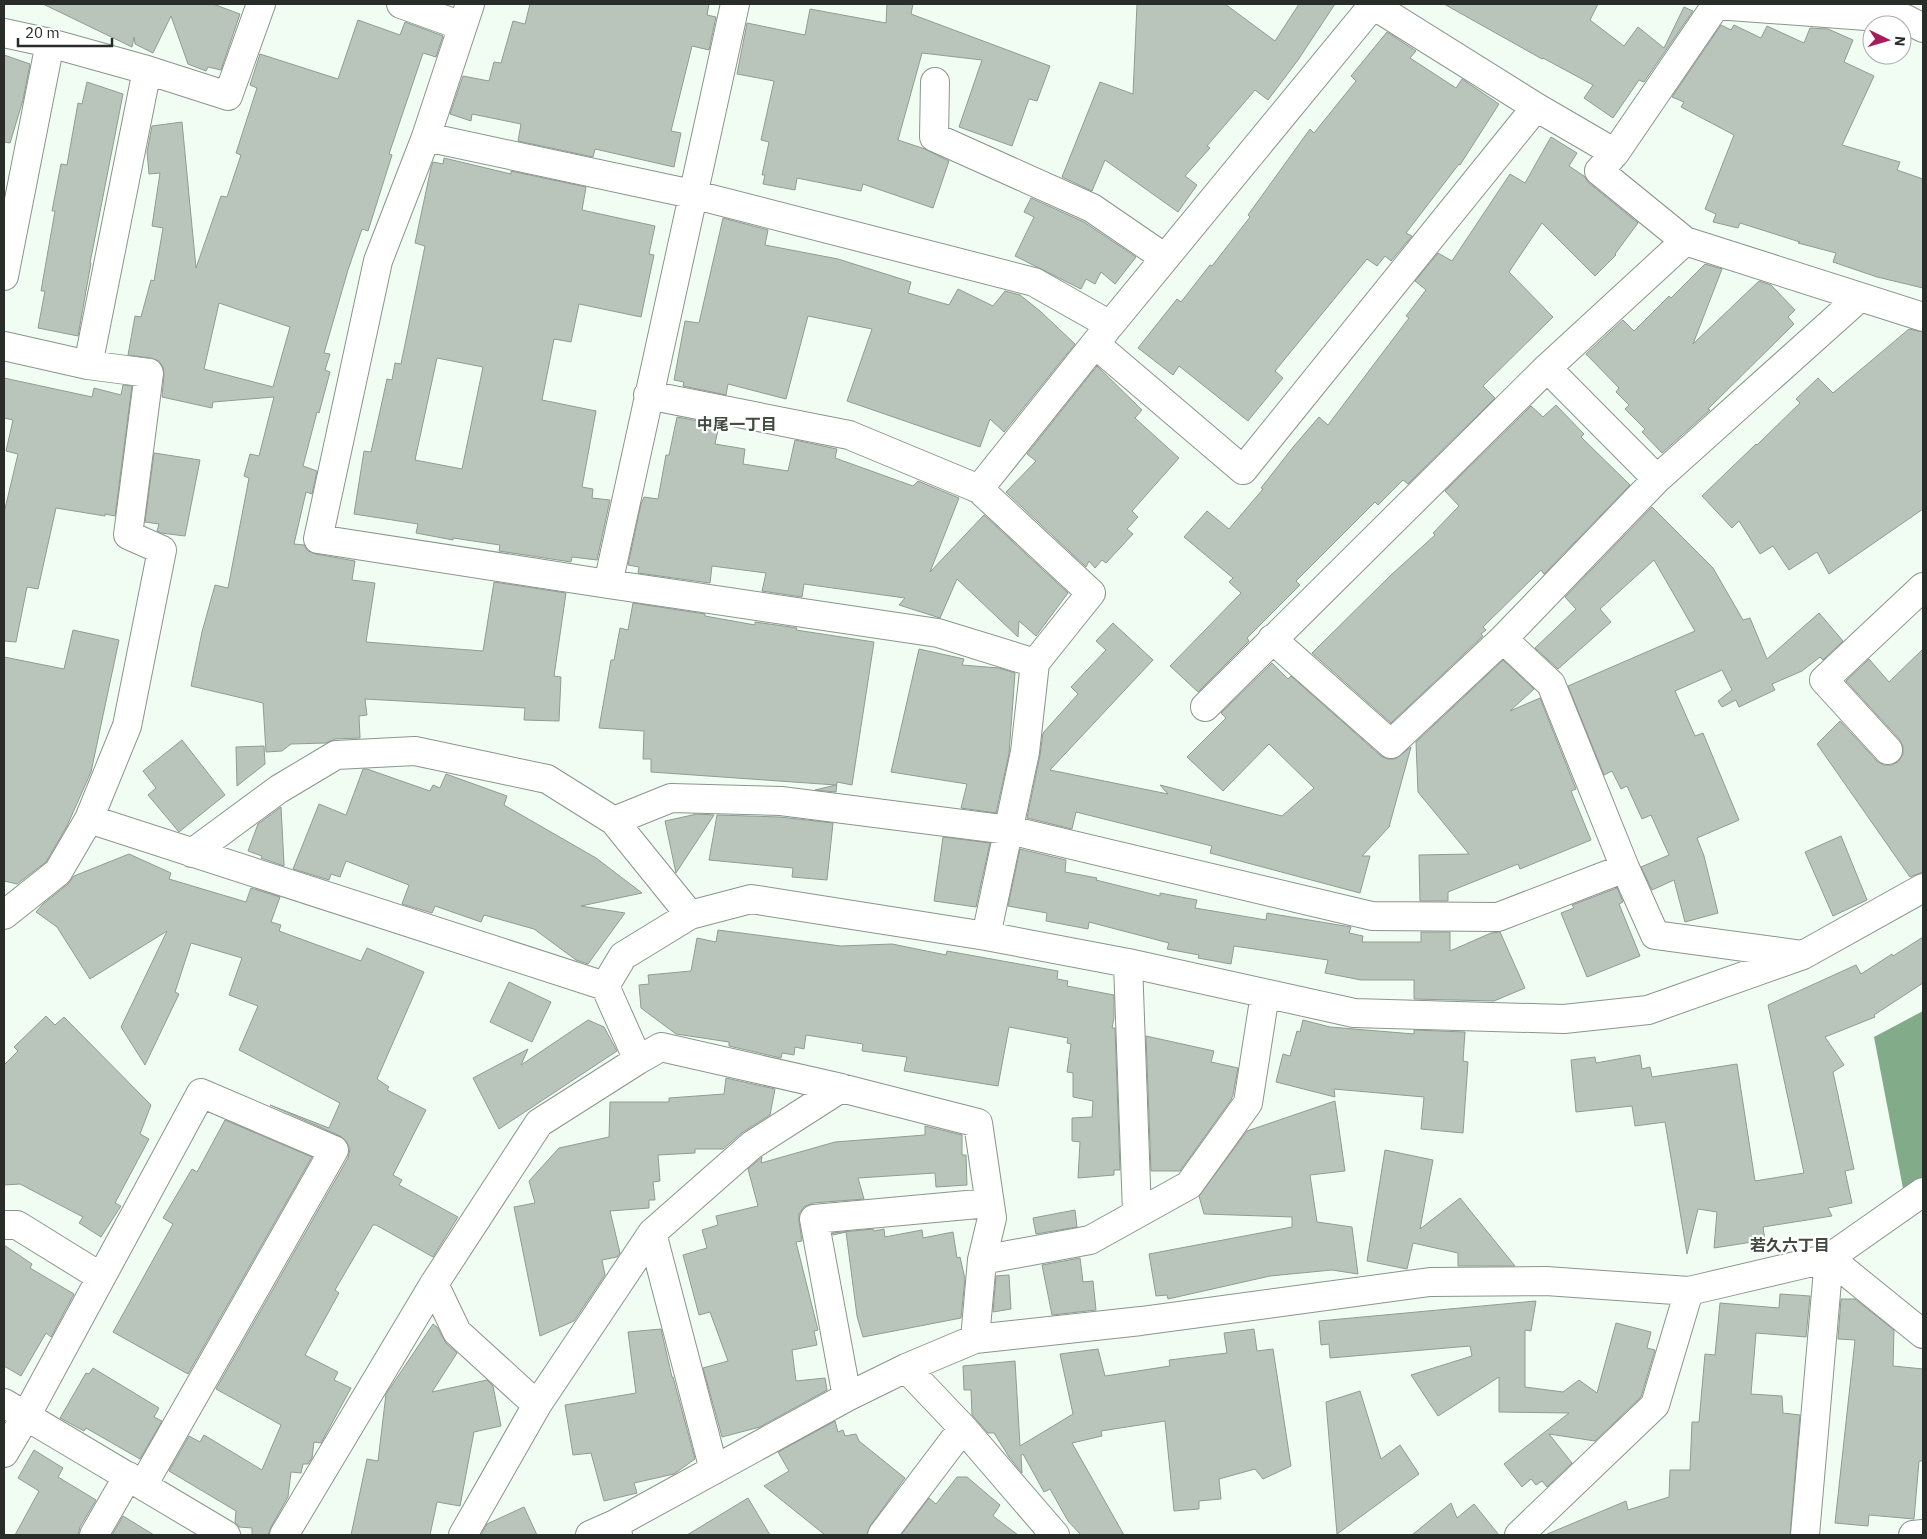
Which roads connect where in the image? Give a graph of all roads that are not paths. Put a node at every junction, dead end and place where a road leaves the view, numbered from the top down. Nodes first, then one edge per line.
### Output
1 (261, 4) edge
2 (402, 4) edge
3 (735, 4) edge
4 (1372, 4) edge
5 (1716, 4) edge
6 (466, 15) edge
7 (1923, 28) edge
8 (4, 33) edge
9 (50, 43) junction
10 (147, 70) junction
11 (935, 82) dead end
12 (1536, 107) junction
13 (426, 137) junction
14 (1614, 153) junction
15 (692, 194) junction
16 (1685, 241) junction
17 (1165, 258) junction
18 (4, 276) edge
19 (1860, 297) junction
20 (1923, 317) edge
21 (1103, 335) junction
22 (4, 346) edge
23 (88, 365) junction
24 (1547, 368) junction
25 (648, 395) junction
26 (1657, 479) junction
27 (979, 488) junction
28 (608, 584) junction
29 (1923, 587) edge
30 (1272, 639) junction
31 (1503, 639) junction
32 (1035, 663) junction
33 (1205, 707) dead end
34 (1888, 750) dead end
35 (90, 819) junction
36 (614, 821) junction
37 (1009, 830) junction
38 (192, 853) junction
39 (1625, 868) junction
40 (1923, 888) edge
41 (4, 915) edge
42 (690, 916) junction
43 (986, 936) junction
44 (1803, 955) junction
45 (1128, 963) junction
46 (605, 986) junction
47 (1265, 994) junction
48 (638, 1060) junction
49 (841, 1088) junction
50 (1923, 1192) edge
51 (989, 1203) junction
52 (1137, 1213) junction
53 (4, 1225) edge
54 (652, 1233) junction
55 (1829, 1258) junction
56 (982, 1260) junction
57 (101, 1278) junction
58 (434, 1284) junction
59 (1689, 1291) junction
60 (1923, 1334) edge
61 (975, 1339) junction
62 (906, 1368) junction
63 (847, 1397) junction
64 (537, 1405) junction
65 (15, 1410) edge
66 (963, 1428) junction
67 (4, 1454) edge
68 (714, 1470) junction
69 (135, 1480) junction
70 (1534, 1529) edge
71 (617, 1530) edge
72 (1923, 1534) edge
73 (94, 1535) edge
74 (226, 1535) edge
75 (284, 1535) edge
76 (463, 1535) edge
77 (590, 1535) edge
78 (882, 1535) edge
79 (1055, 1535) edge
80 (1805, 1535) edge
81 (1913, 1535) edge

1 - 10 street
2 - 6 street
3 - 15 street
4 - 12 street
4 - 17 street
5 - 7 street
5 - 14 street
6 - 13 street
8 - 9 street
9 - 10 street
9 - 18 street
10 - 23 street
11 - 17 street
12 - 14 street
12 - 21 street
13 - 15 street
13 - 28 street
14 - 16 street
15 - 21 street
15 - 25 street
16 - 19 street
16 - 24 street
17 - 21 street
19 - 20 street
19 - 26 street
21 - 27 street
22 - 23 street
23 - 35 street
24 - 26 street
24 - 30 street
25 - 27 street
25 - 28 street
26 - 31 street
27 - 32 street
28 - 32 street
29 - 34 street
30 - 31 street
30 - 33 street
31 - 39 street
32 - 37 street
35 - 38 street
35 - 41 street
36 - 37 street
36 - 38 street
36 - 42 street
37 - 39 street
37 - 43 street
38 - 46 street
39 - 44 street
40 - 44 street
42 - 43 street
42 - 46 street
43 - 45 street
44 - 47 street
45 - 47 street
45 - 52 street
46 - 48 street
47 - 52 street
48 - 49 street
48 - 58 street
49 - 51 street
49 - 54 street
50 - 55 street
51 - 56 street
51 - 63 street
52 - 56 street
53 - 57 street
54 - 64 street
54 - 68 street
55 - 59 street
55 - 60 street
55 - 80 street
56 - 61 street
57 - 65 street
57 - 69 street
58 - 64 street
58 - 75 street
59 - 61 street
59 - 70 street
61 - 62 street
62 - 63 street
62 - 66 street
63 - 68 street
64 - 76 street
65 - 67 street
65 - 69 street
66 - 78 street
66 - 79 street
68 - 71 street
69 - 73 street
69 - 74 street
71 - 77 street
72 - 81 street

